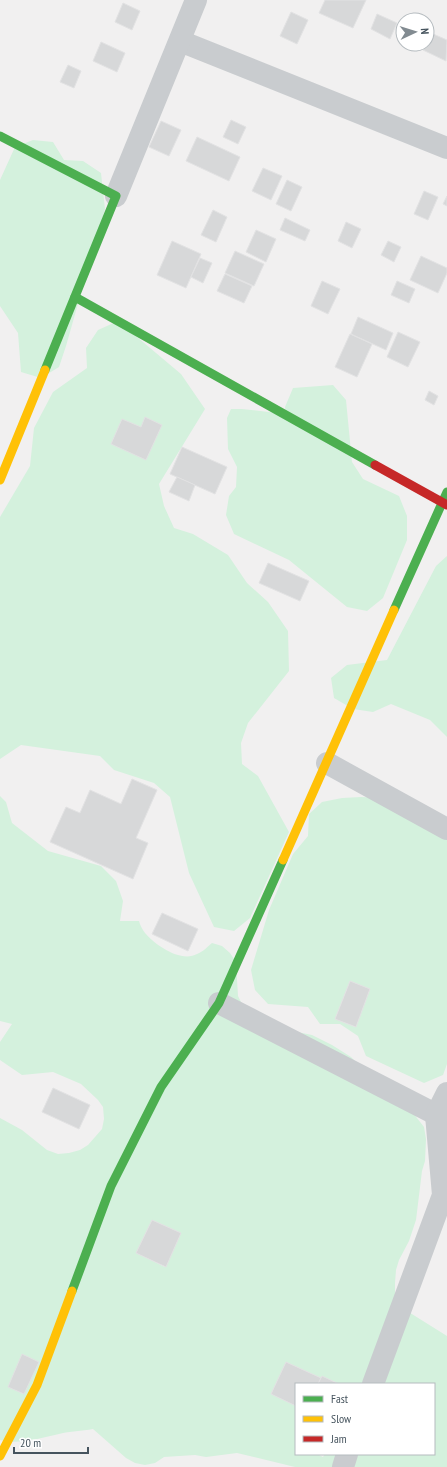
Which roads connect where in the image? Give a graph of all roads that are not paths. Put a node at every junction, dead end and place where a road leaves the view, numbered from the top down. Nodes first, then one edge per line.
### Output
1 (196, 0) edge
2 (180, 41) junction
3 (0, 136) edge
4 (447, 148) edge
5 (116, 196) junction
6 (75, 297) junction
7 (0, 480) edge
8 (447, 492) edge
9 (445, 504) edge
10 (327, 763) junction
11 (447, 829) edge
12 (219, 1003) junction
13 (447, 1093) edge
14 (442, 1117) edge
15 (373, 1383) edge
16 (347, 1455) edge
17 (0, 1456) edge
18 (342, 1467) edge

1 - 2 street
2 - 4 street
2 - 5 street
3 - 5 street
5 - 6 street
6 - 7 street
6 - 9 street
8 - 9 street
9 - 10 street
10 - 11 street
10 - 12 street
12 - 14 street
12 - 17 street
13 - 14 street
14 - 15 street
16 - 18 street

